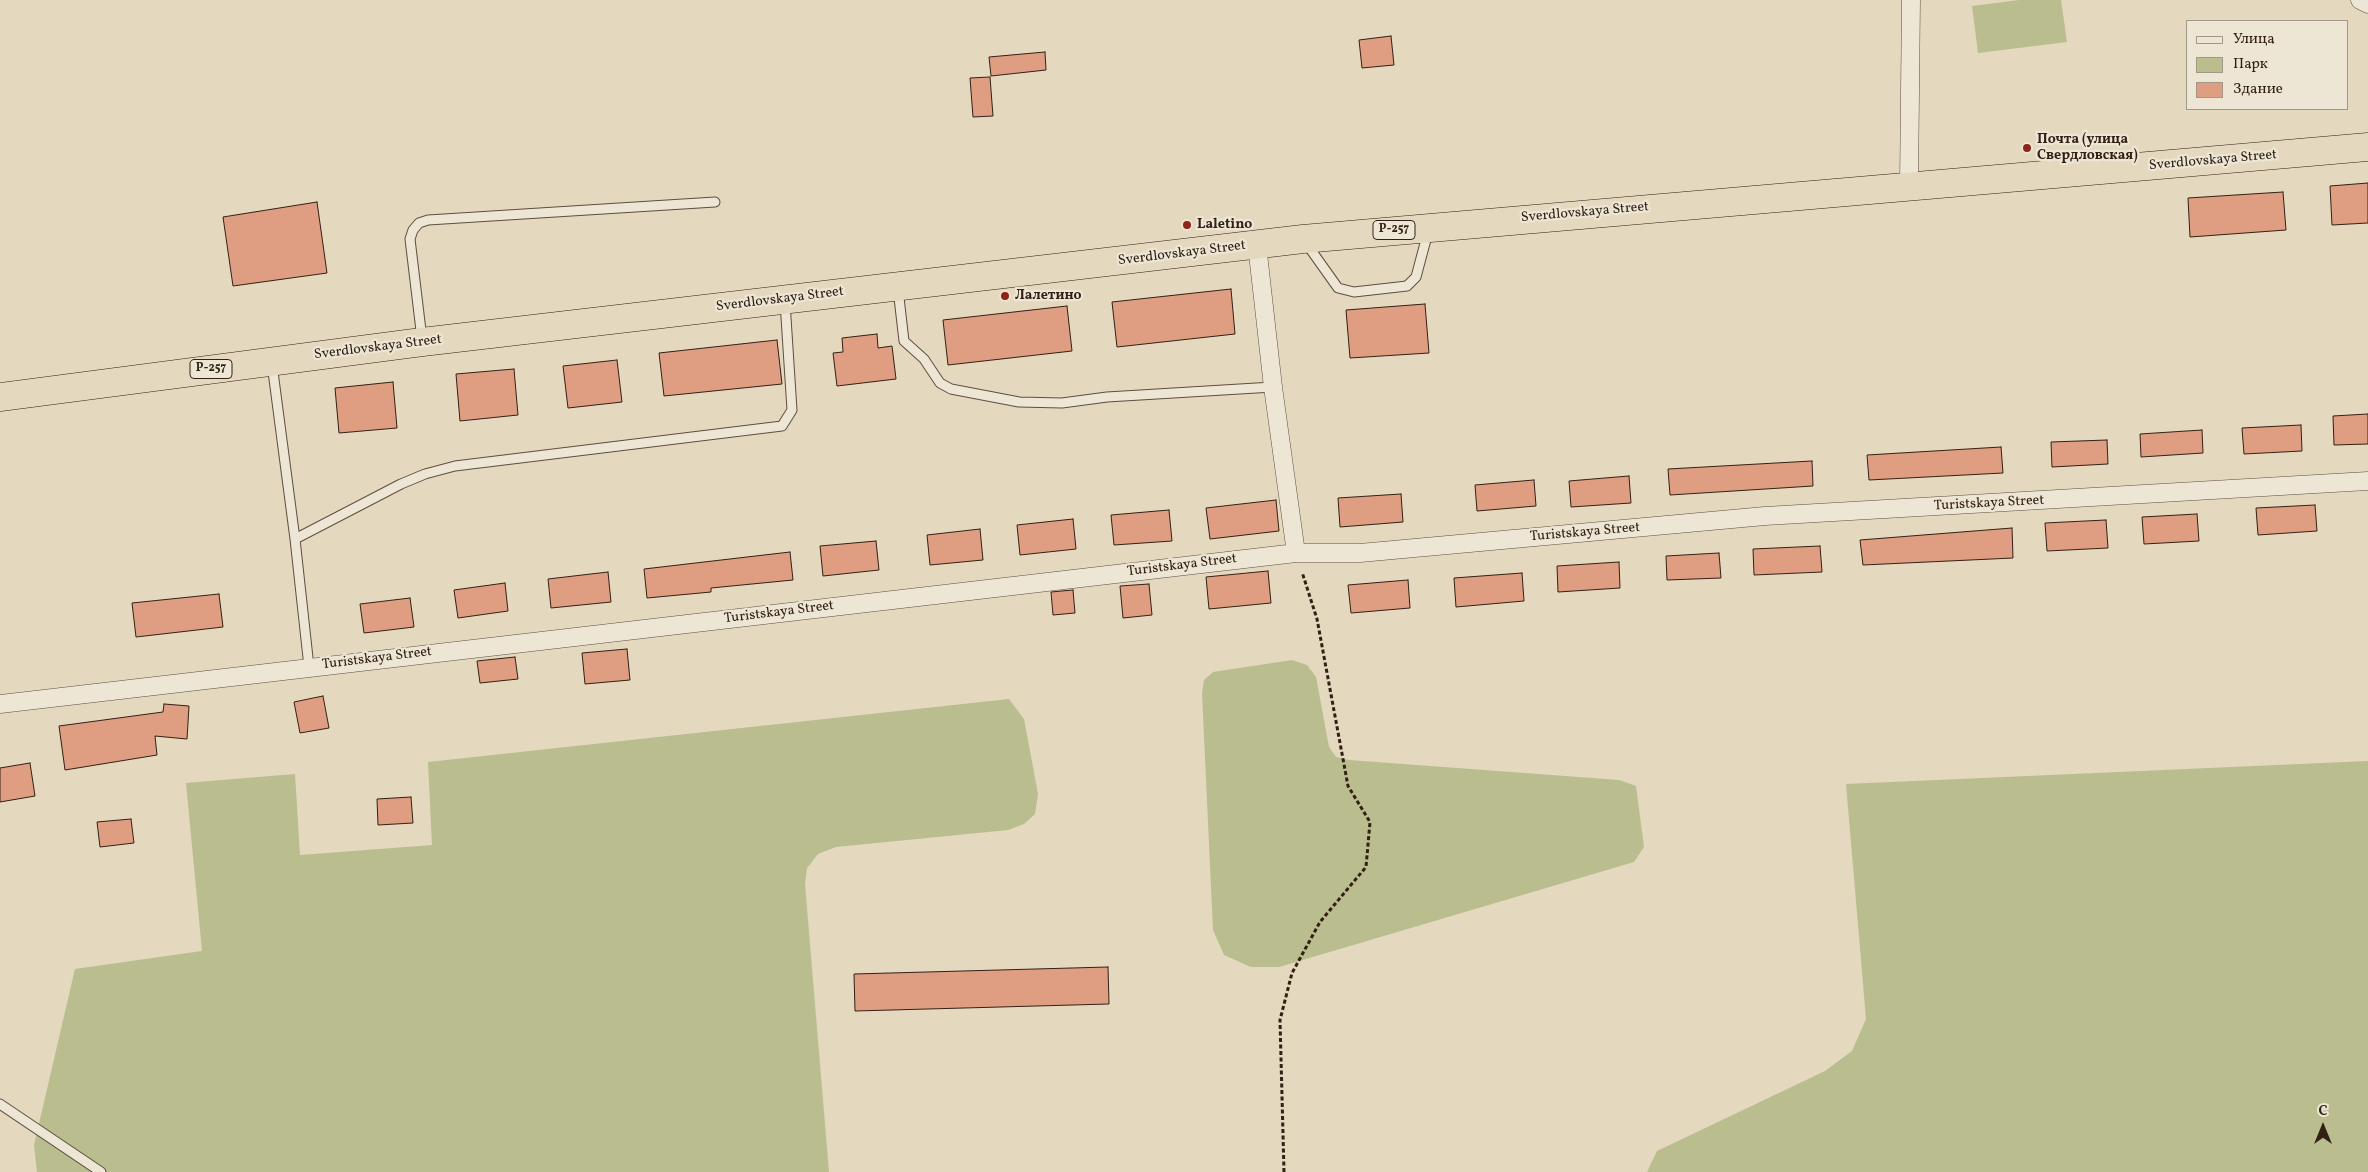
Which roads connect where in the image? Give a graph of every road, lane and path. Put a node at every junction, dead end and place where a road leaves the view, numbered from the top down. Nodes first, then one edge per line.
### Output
1 (1911, 0) edge
2 (2360, 0) edge
3 (2368, 4) edge
4 (2368, 148) edge
5 (1909, 185) junction
6 (715, 202) dead end
7 (1430, 226) junction
8 (1303, 239) junction
9 (1257, 245) junction
10 (897, 286) junction
11 (785, 300) junction
12 (422, 342) junction
13 (271, 361) junction
14 (1273, 386) junction
15 (0, 397) edge
16 (2368, 481) edge
17 (296, 539) junction
18 (1296, 553) junction
19 (309, 667) junction
20 (0, 704) edge
21 (0, 1104) edge
22 (101, 1172) edge
23 (1284, 1172) edge

1 - 5 street
2 - 3 street
4 - 5 highway, Sverdlovskaya Street / Р-257
5 - 7 highway, Sverdlovskaya Street / Р-257
6 - 12 lane
7 - 8 highway, Sverdlovskaya Street / Р-257
7 - 8 lane
8 - 9 highway, Sverdlovskaya Street / Р-257
9 - 10 highway, Sverdlovskaya Street / Р-257
9 - 14 street
10 - 11 highway, Sverdlovskaya Street / Р-257
10 - 14 lane
11 - 12 highway, Sverdlovskaya Street / Р-257
11 - 17 lane
12 - 13 highway, Sverdlovskaya Street / Р-257
13 - 15 highway, Sverdlovskaya Street / Р-257
13 - 17 lane
14 - 18 street
16 - 18 street, Turistskaya Street
17 - 19 lane
18 - 19 street, Turistskaya Street
18 - 23 path
19 - 20 street, Turistskaya Street
21 - 22 lane

